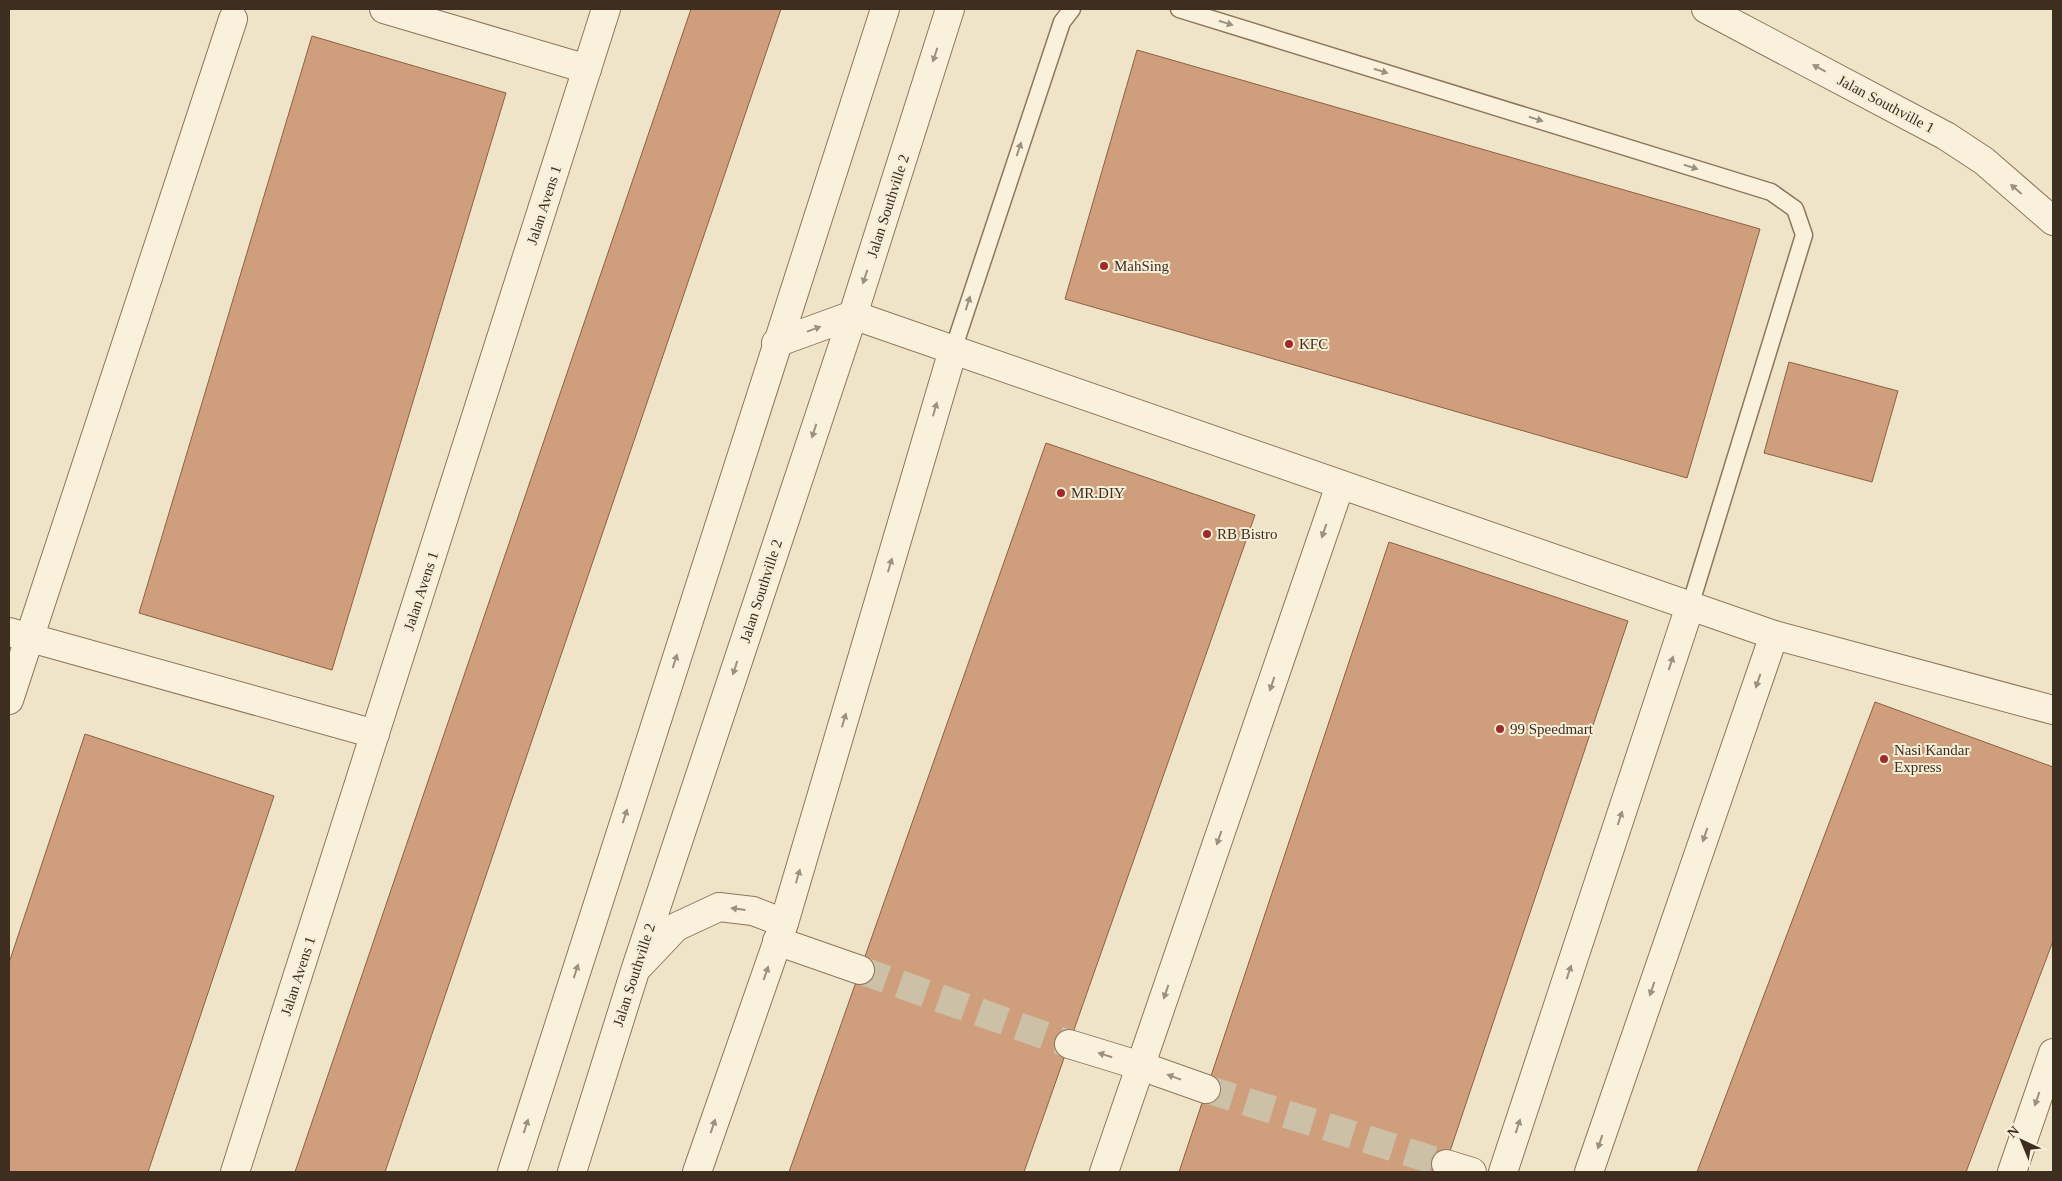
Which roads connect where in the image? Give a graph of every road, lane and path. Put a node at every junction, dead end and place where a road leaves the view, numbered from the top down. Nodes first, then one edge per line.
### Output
1 (384, 9) edge
2 (606, 9) edge
3 (885, 9) edge
4 (950, 9) edge
5 (1072, 9) edge
6 (1179, 9) edge
7 (1706, 9) edge
8 (236, 12) edge
9 (587, 69) junction
10 (2053, 221) edge
11 (853, 315) junction
12 (776, 343) junction
13 (953, 350) junction
14 (1340, 485) junction
15 (1690, 606) junction
16 (19, 634) edge
17 (1774, 635) junction
18 (9, 700) edge
19 (2053, 710) edge
20 (375, 734) junction
21 (781, 932) junction
22 (860, 970) tunnel mouth
23 (634, 971) junction
24 (1069, 1044) tunnel mouth
25 (2053, 1053) edge
26 (1141, 1066) junction
27 (1206, 1089) tunnel mouth
28 (1446, 1164) tunnel mouth
29 (235, 1172) edge
30 (512, 1172) edge
31 (572, 1172) edge
32 (697, 1172) edge
33 (1104, 1172) edge
34 (1472, 1172) edge
35 (1503, 1172) edge
36 (1589, 1172) edge
37 (2012, 1172) edge

1 - 9 street
2 - 9 street, Jalan Avens 1
3 - 12 street
4 -> 11 street, Jalan Southville 2
13 -> 5 lane
6 -> 15 lane
10 -> 7 street, Jalan Southville 1
8 - 16 street
9 - 20 street, Jalan Avens 1
12 -> 11 street
11 - 13 street
11 -> 23 street, Jalan Southville 2
30 -> 12 street
13 - 14 street
21 -> 13 street
14 - 15 street
14 -> 26 street
15 - 17 street
35 -> 15 street
16 - 18 street
16 - 20 street
17 - 19 street
17 -> 36 street
20 - 29 street, Jalan Avens 1
21 - 22 street
21 -> 23 street
32 -> 21 street
23 - 31 street, Jalan Southville 2
26 -> 24 street
25 -> 37 street
27 -> 26 street
26 - 33 street
28 - 34 street

